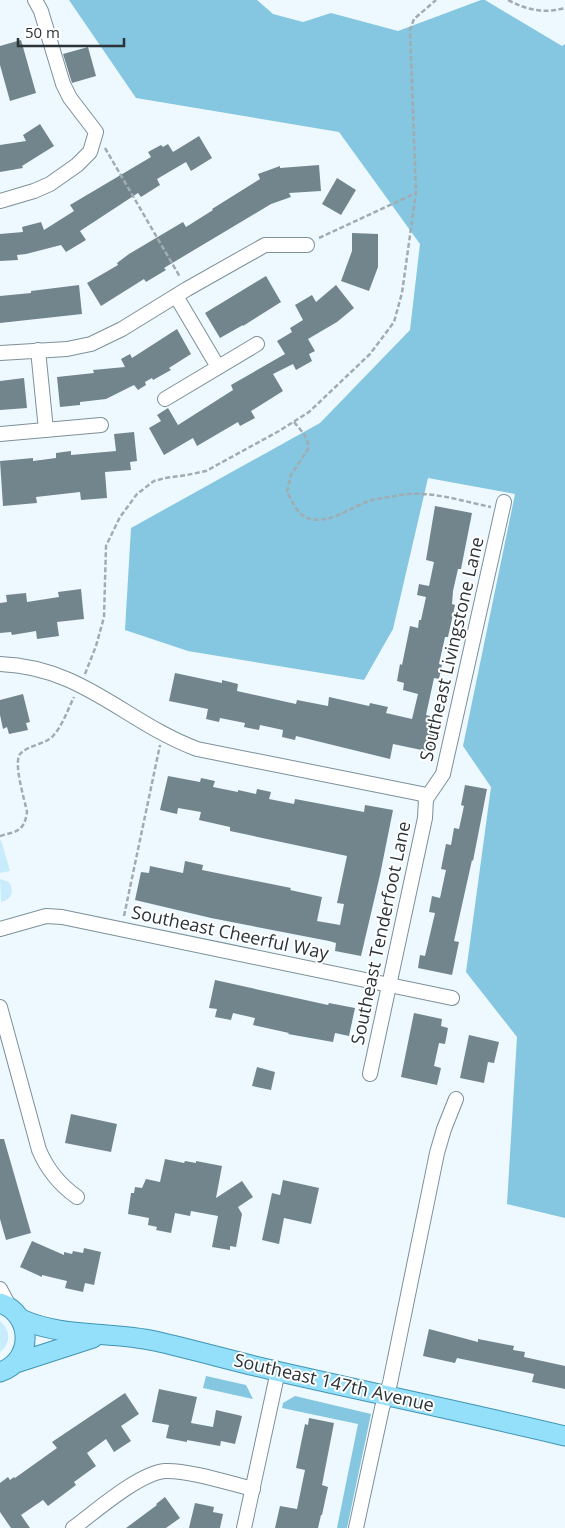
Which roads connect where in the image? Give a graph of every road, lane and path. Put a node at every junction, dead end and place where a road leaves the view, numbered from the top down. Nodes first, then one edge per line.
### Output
1 (36, 0) edge
2 (436, 0) edge
3 (508, 0) edge
4 (565, 8) edge
5 (96, 132) junction
6 (416, 192) junction
7 (0, 201) edge
8 (307, 245) joint
9 (182, 292) junction
10 (257, 344) dead end
11 (38, 350) junction
12 (0, 353) edge
13 (218, 367) junction
14 (165, 399) dead end
15 (294, 422) junction
16 (101, 425) dead end
17 (46, 430) junction
18 (0, 434) edge
19 (503, 506) joint
20 (0, 664) edge
21 (80, 685) junction
22 (162, 733) junction
23 (426, 799) junction
24 (0, 836) edge
25 (0, 929) edge
26 (121, 930) junction
27 (390, 985) junction
28 (452, 998) dead end
29 (0, 1007) edge
30 (370, 1074) dead end
31 (456, 1099) dead end
32 (77, 1197) dead end
33 (0, 1289) edge
34 (10, 1310) edge
35 (101, 1336) junction
36 (8, 1367) edge
37 (278, 1371) junction
38 (387, 1394) junction
39 (565, 1436) edge
40 (253, 1488) junction
41 (73, 1528) edge
42 (244, 1528) edge
43 (356, 1528) edge

1 - 5 street
2 - 6 path
3 - 4 path
5 - 7 street
5 - 9 path
6 - 8 path
6 - 15 path
8 - 9 street
9 - 11 street
9 - 13 street
10 - 13 street
11 - 12 street
11 - 17 street
13 - 14 street
15 - 19 path
15 - 21 path
16 - 17 street
17 - 18 street
19 - 23 street, Southeast Livingstone Lane
20 - 21 street
21 - 22 street
21 - 24 path
22 - 23 street
22 - 26 path
23 - 27 street, Southeast Tenderfoot Lane
25 - 26 street, Southeast Cheerful Way
26 - 27 street, Southeast Cheerful Way
27 - 28 street, Southeast Cheerful Way
27 - 30 street, Southeast Tenderfoot Lane
29 - 32 street
31 - 38 street
33 - 34 street
34 - 35 main road, Southeast 147th Avenue
34 - 36 main road
35 - 36 main road, Southeast 147th Avenue
35 - 37 main road, Southeast 147th Avenue
37 - 38 main road, Southeast 147th Avenue
37 - 40 street
38 - 39 main road, Southeast 147th Avenue
38 - 43 street
40 - 41 street
40 - 42 street

